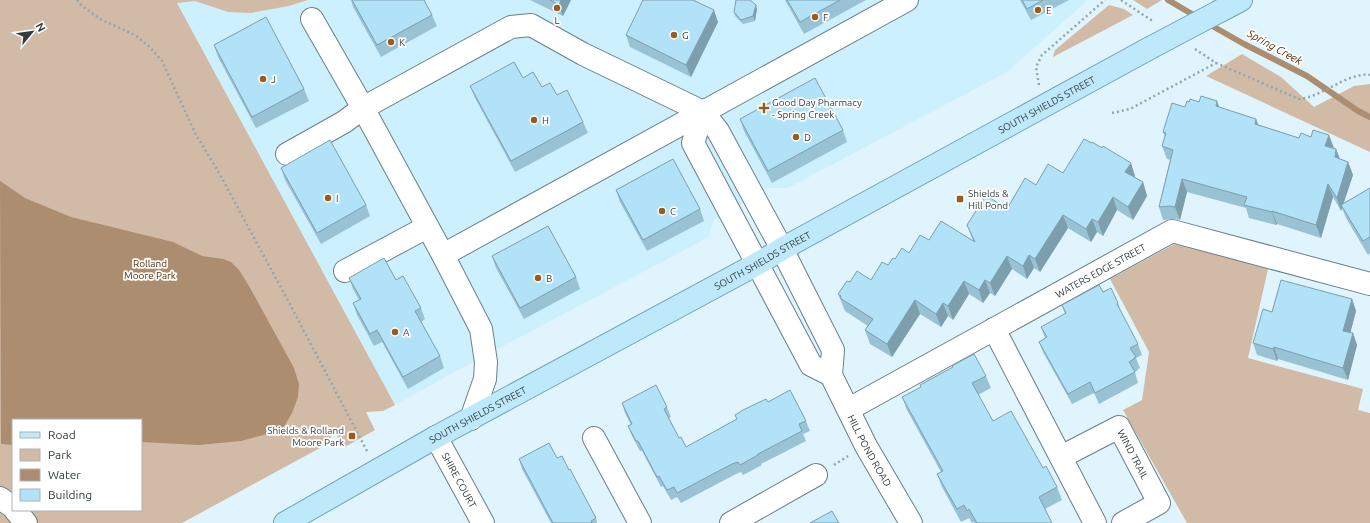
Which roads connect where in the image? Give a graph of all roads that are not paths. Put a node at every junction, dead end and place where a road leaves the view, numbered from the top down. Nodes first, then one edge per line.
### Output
1 (908, 0) edge
2 (1241, 0) edge
3 (312, 18) dead end
4 (363, 108) junction
5 (703, 112) junction
6 (287, 154) dead end
7 (427, 227) junction
8 (782, 249) junction
9 (443, 255) junction
10 (757, 264) junction
11 (346, 271) dead end
12 (1370, 284) edge
13 (994, 329) junction
14 (831, 375) junction
15 (848, 409) junction
16 (471, 419) junction
17 (436, 437) junction
18 (594, 438) dead end
19 (1061, 457) junction
20 (816, 475) road end
21 (0, 498) edge
22 (12, 506) edge
23 (17, 511) edge
24 (743, 520) edge
25 (26, 523) edge
26 (285, 523) edge
27 (483, 523) edge
28 (640, 523) edge
29 (911, 523) edge
30 (1095, 523) edge
31 (1123, 523) edge

1 - 5 street
2 - 8 main road, SOUTH SHIELDS STREET, bridge
3 - 4 street
4 - 5 street
4 - 6 street
4 - 7 street
5 - 8 street
5 - 9 street
5 - 10 street
7 - 9 street
7 - 11 street
8 - 10 main road, SOUTH SHIELDS STREET
8 - 14 street
9 - 16 street
10 - 14 street
10 - 16 main road, SOUTH SHIELDS STREET
12 - 13 street, WATERS EDGE STREET
13 - 15 street, WATERS EDGE STREET
13 - 19 street
14 - 15 street, HILL POND ROAD
15 - 29 street, HILL POND ROAD
16 - 17 main road, SOUTH SHIELDS STREET
17 - 26 main road, SOUTH SHIELDS STREET
17 - 27 street, SHIRE COURT
18 - 28 street
19 - 30 street
19 - 31 street, WIND TRAIL
20 - 24 street
21 - 22 street
23 - 25 street

